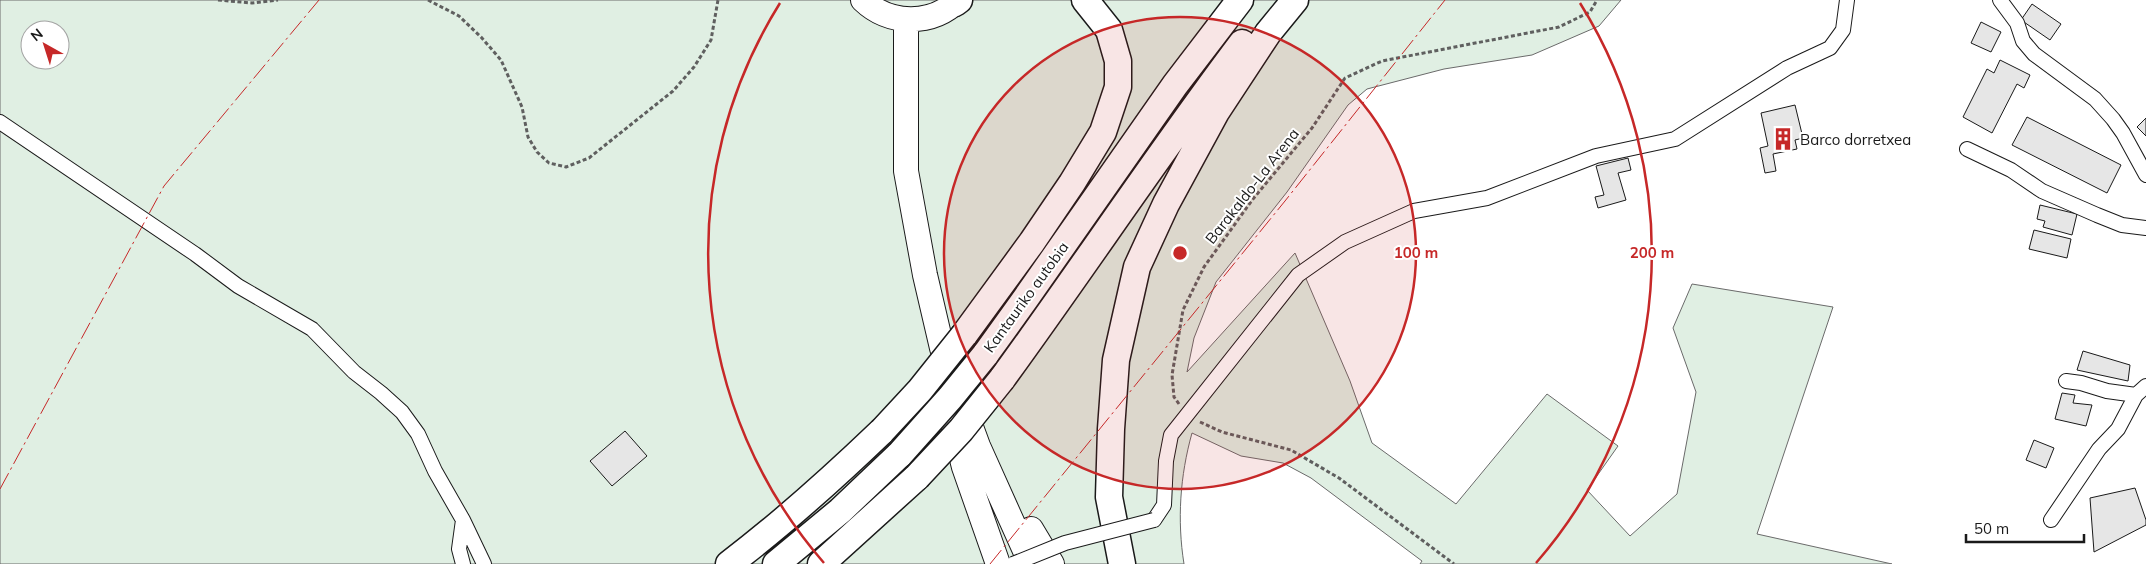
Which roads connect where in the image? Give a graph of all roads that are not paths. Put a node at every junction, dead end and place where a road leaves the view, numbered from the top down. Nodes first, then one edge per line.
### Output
1 (863, 0) edge
2 (1085, 0) edge
3 (1240, 0) edge
4 (1277, 0) edge
5 (1295, 0) edge
6 (1847, 0) edge
7 (2000, 0) edge
8 (957, 1) edge
9 (906, 19) junction
10 (0, 122) edge
11 (1967, 149) dead end
12 (2146, 175) edge
13 (2146, 228) edge
14 (942, 348) junction
15 (2066, 381) dead end
16 (2141, 390) edge
17 (1111, 429) junction
18 (463, 520) junction
19 (2051, 520) dead end
20 (463, 564) edge
21 (484, 564) edge
22 (729, 564) edge
23 (776, 564) edge
24 (821, 564) edge
25 (998, 564) edge
26 (1013, 564) edge
27 (1032, 564) edge
28 (1052, 564) edge
29 (1122, 564) edge
30 (1136, 564) edge

1 - 9 highway
2 - 22 highway, bridge
3 - 23 highway, Kantauriko autobia, bridge
4 - 24 highway, Kantauriko autobia, bridge
5 - 17 highway
6 - 26 street, bridge
7 - 12 street
8 - 9 highway
9 - 14 highway
10 - 18 street
11 - 13 street
14 - 25 highway
14 - 27 highway
14 - 28 highway
15 - 16 street
16 - 19 street
17 - 29 highway
17 - 30 highway
18 - 20 street
18 - 21 street

